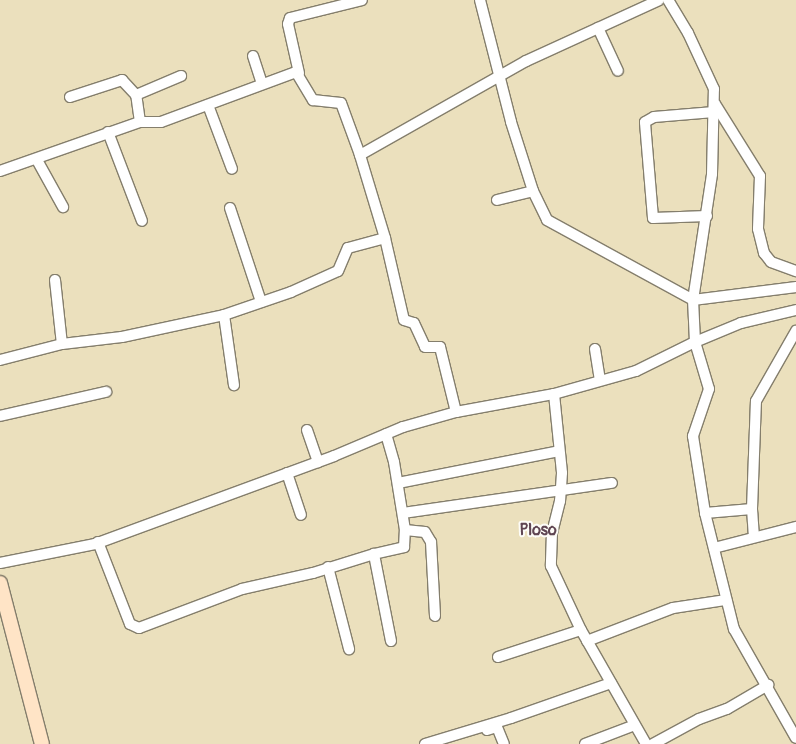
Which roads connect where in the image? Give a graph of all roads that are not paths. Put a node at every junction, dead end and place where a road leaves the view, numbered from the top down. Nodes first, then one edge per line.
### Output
1 (362, 0) edge
2 (480, 0) edge
3 (659, 0) edge
4 (668, 0) edge
5 (598, 28) junction
6 (253, 56) dead end
7 (618, 71) dead end
8 (299, 73) junction
9 (181, 76) dead end
10 (499, 77) junction
11 (262, 83) junction
12 (136, 95) junction
13 (70, 97) dead end
14 (208, 105) junction
15 (714, 108) junction
16 (140, 122) junction
17 (108, 132) junction
18 (360, 155) junction
19 (37, 160) junction
20 (232, 169) dead end
21 (0, 171) edge
22 (528, 193) junction
23 (497, 200) dead end
24 (62, 207) dead end
25 (230, 208) dead end
26 (707, 216) junction
27 (142, 221) dead end
28 (385, 238) junction
29 (796, 270) edge
30 (55, 280) dead end
31 (796, 287) edge
32 (693, 300) junction
33 (261, 302) junction
34 (796, 310) edge
35 (224, 315) junction
36 (796, 330) edge
37 (695, 342) junction
38 (62, 344) junction
39 (594, 348) dead end
40 (0, 360) edge
41 (600, 380) junction
42 (234, 384) dead end
43 (106, 392) dead end
44 (554, 394) junction
45 (456, 412) junction
46 (0, 416) edge
47 (307, 430) dead end
48 (386, 434) junction
49 (559, 452) junction
50 (318, 462) junction
51 (287, 474) junction
52 (398, 483) junction
53 (612, 483) dead end
54 (561, 488) junction
55 (752, 509) junction
56 (403, 513) junction
57 (705, 513) junction
58 (301, 515) dead end
59 (796, 527) edge
60 (405, 530) junction
61 (754, 536) junction
62 (98, 542) junction
63 (714, 548) junction
64 (374, 554) junction
65 (0, 563) edge
66 (328, 567) junction
67 (0, 583) edge
68 (726, 600) junction
69 (435, 616) dead end
70 (580, 630) junction
71 (391, 641) dead end
72 (587, 641) junction
73 (349, 649) dead end
74 (498, 657) dead end
75 (612, 682) junction
76 (768, 685) junction
77 (634, 725) junction
78 (796, 738) edge
79 (449, 742) edge
80 (42, 744) edge
81 (425, 744) edge
82 (438, 744) edge
83 (504, 744) edge
84 (586, 744) edge
85 (646, 744) edge
86 (652, 744) edge

1 - 8 street
2 - 10 street
3 - 5 street
4 - 15 street
5 - 7 street
5 - 10 street
6 - 11 street
8 - 11 street
8 - 18 street
9 - 12 street
10 - 18 street
10 - 22 street
11 - 14 street
12 - 13 street
12 - 16 street
14 - 16 street
14 - 20 street
15 - 26 street
15 - 26 street
15 - 29 street
16 - 17 street
17 - 19 street
17 - 27 street
18 - 28 street
19 - 21 street
19 - 24 street
22 - 23 street
22 - 32 street
25 - 33 street
26 - 32 street
28 - 33 street
28 - 45 street
30 - 38 street
31 - 32 street
32 - 37 street
33 - 35 street
34 - 37 street
35 - 38 street
35 - 42 street
36 - 55 street
37 - 41 street
37 - 57 street
38 - 40 street
39 - 41 street
41 - 44 street
43 - 46 street
44 - 45 street
44 - 49 street
45 - 48 street
47 - 50 street
48 - 50 street
48 - 52 street
49 - 52 street
49 - 54 street
50 - 51 street
51 - 58 street
51 - 62 street
52 - 56 street
53 - 54 street
54 - 56 street
54 - 70 street
55 - 57 street
55 - 61 street
56 - 60 street
57 - 63 street
59 - 61 street
60 - 64 street
60 - 69 street
61 - 63 street
62 - 65 street
62 - 66 street
63 - 68 street
64 - 66 street
64 - 71 street
66 - 73 street
67 - 80 main road
68 - 72 street
68 - 76 street
70 - 72 street
70 - 74 street
72 - 75 street
75 - 77 street
75 - 81 street
76 - 78 street
76 - 86 street
77 - 84 street
77 - 85 street
79 - 82 street
79 - 83 street

